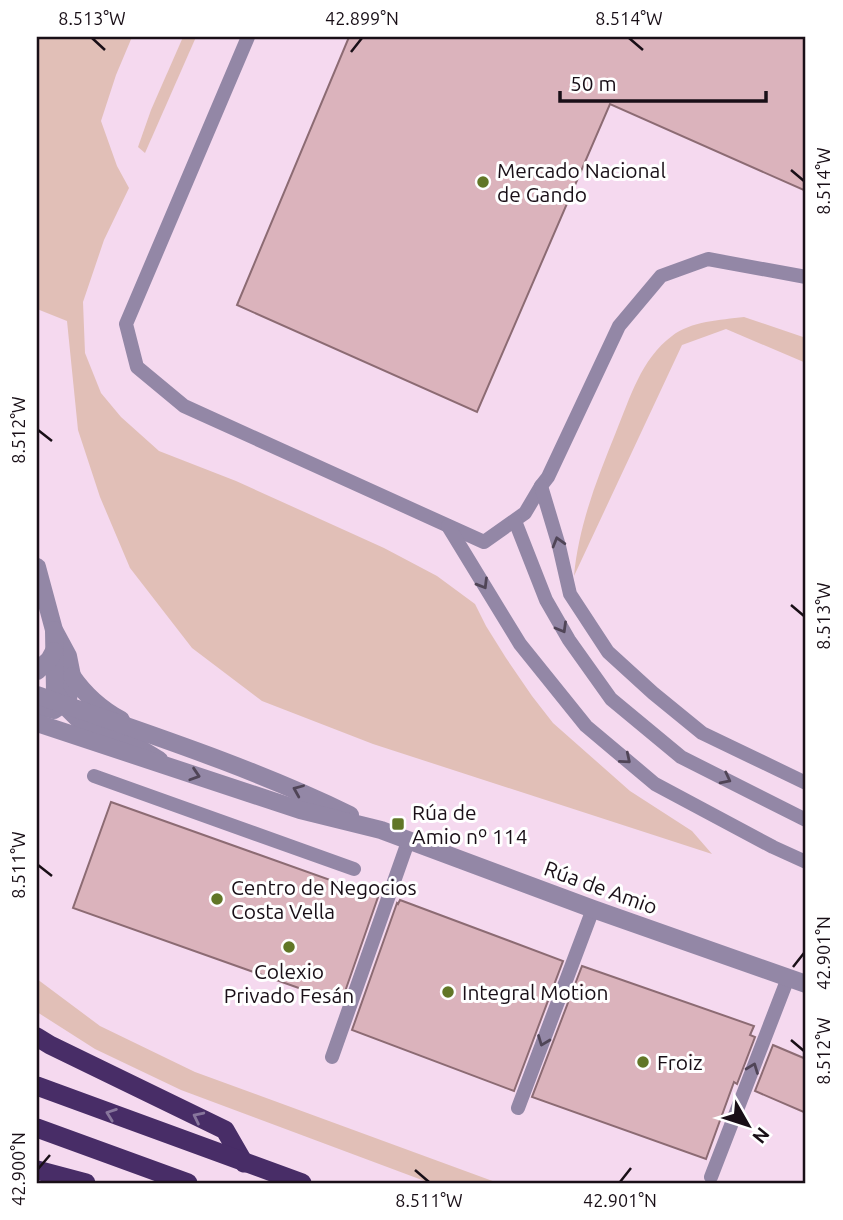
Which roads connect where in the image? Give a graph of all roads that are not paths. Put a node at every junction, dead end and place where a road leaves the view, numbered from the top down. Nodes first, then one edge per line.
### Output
1 (248, 37) edge
2 (806, 277) edge
3 (541, 486) junction
4 (515, 521) junction
5 (448, 526) junction
6 (37, 567) edge
7 (54, 630) junction
8 (54, 651) junction
9 (37, 671) edge
10 (72, 676) junction
11 (37, 695) edge
12 (63, 704) junction
13 (37, 706) edge
14 (37, 723) edge
15 (146, 733) junction
16 (169, 766) junction
17 (94, 776) dead end
18 (806, 782) edge
19 (806, 820) edge
20 (381, 830) junction
21 (409, 839) junction
22 (806, 862) edge
23 (354, 869) dead end
24 (593, 909) junction
25 (788, 978) junction
26 (806, 984) edge
27 (37, 1038) edge
28 (332, 1057) dead end
29 (37, 1086) edge
30 (518, 1108) dead end
31 (37, 1128) edge
32 (244, 1163) junction
33 (37, 1170) edge
34 (711, 1177) dead end
35 (86, 1183) edge
36 (188, 1183) edge
37 (302, 1183) edge

1 - 5 lane
2 - 3 lane
3 - 4 lane
18 -> 3 lane
4 - 5 lane
4 -> 19 lane
5 -> 22 lane
6 - 7 street
7 - 8 street
7 - 10 street
8 - 9 street
8 - 12 street
10 - 12 street
10 - 15 street, Rúa de Amio
11 - 12 street, Rúa de Amio
12 - 13 street, Rúa de Amio
12 - 15 street, Rúa de Amio
12 - 16 street, Rúa de Amio
14 - 16 street, Rúa de Amio
20 -> 15 street, Rúa de Amio
16 -> 20 street, Rúa de Amio
17 - 23 lane
20 - 21 street, Rúa de Amio
21 - 24 street, Rúa de Amio
21 - 28 lane
24 - 25 street, Rúa de Amio
24 -> 30 lane
25 - 26 street, Rúa de Amio
34 -> 25 lane
32 -> 27 highway
32 -> 29 highway
31 - 36 highway
32 - 37 highway
33 - 35 highway

